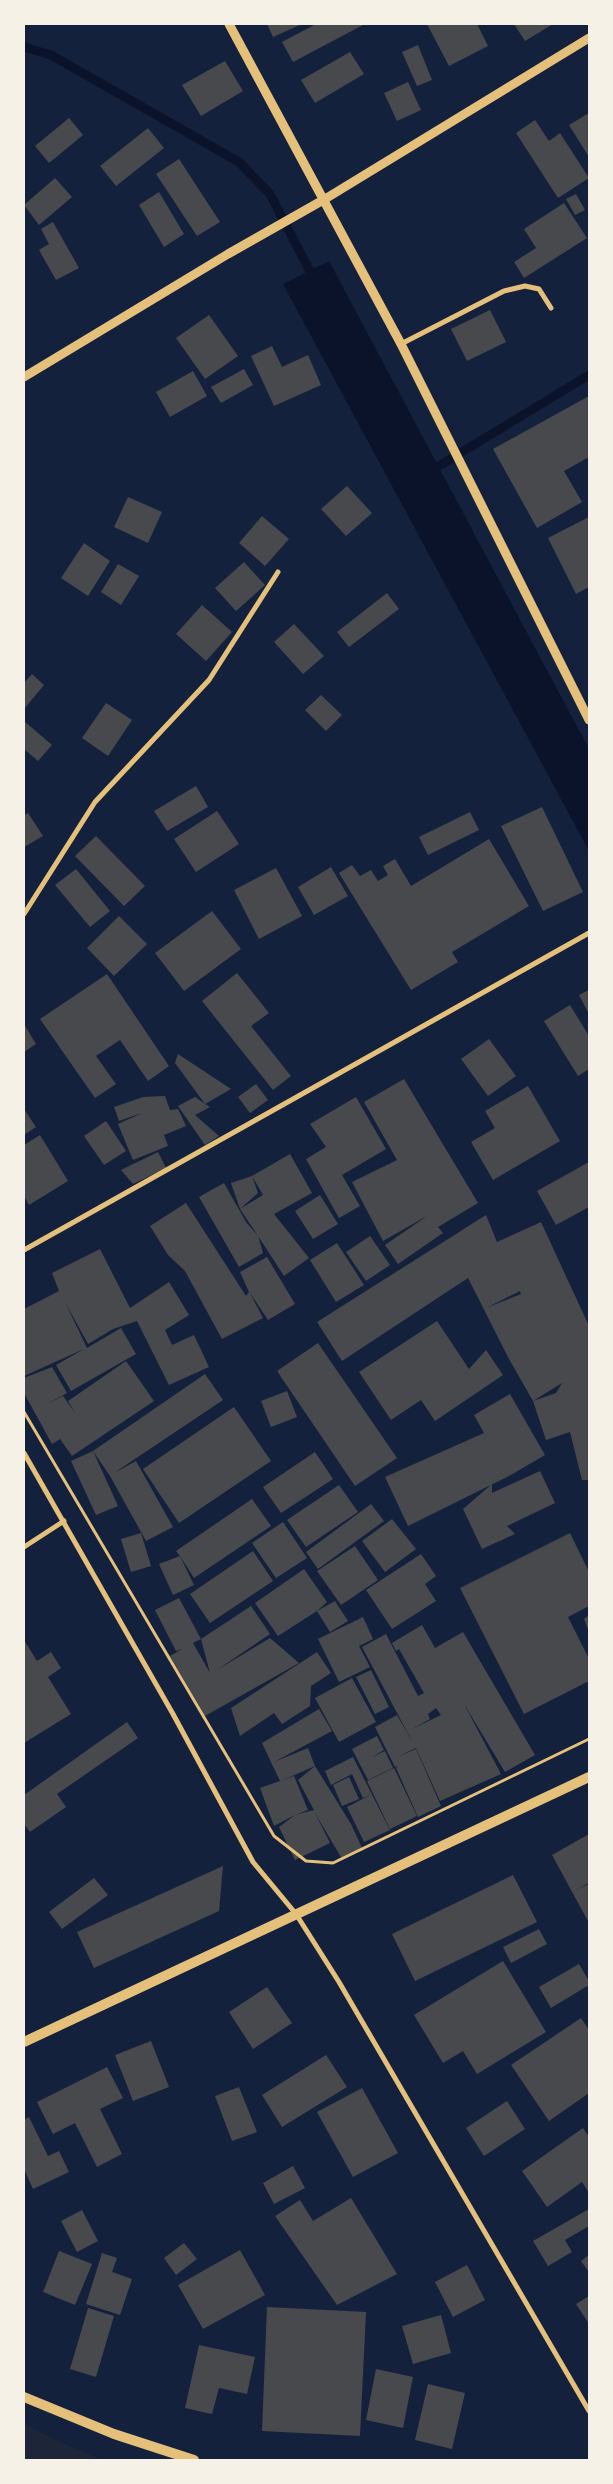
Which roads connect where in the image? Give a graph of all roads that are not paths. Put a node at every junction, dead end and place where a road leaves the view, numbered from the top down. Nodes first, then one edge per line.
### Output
1 (230, 24) edge
2 (589, 38) edge
3 (325, 199) junction
4 (551, 308) dead end
5 (401, 344) junction
6 (24, 377) edge
7 (278, 572) dead end
8 (589, 720) edge
9 (24, 914) edge
10 (589, 933) edge
11 (24, 1250) edge
12 (24, 1453) edge
13 (64, 1522) junction
14 (24, 1547) edge
15 (589, 1777) edge
16 (296, 1914) junction
17 (24, 2042) edge
18 (24, 2397) edge
19 (589, 2411) edge
20 (194, 2460) edge

1 - 3 street
2 - 3 street
3 - 5 street
3 - 6 street
4 - 5 street
5 - 8 street
7 - 9 street
10 - 11 street
12 - 13 street
13 - 14 street
13 - 16 street
15 - 16 main road
16 - 17 main road
16 - 19 street
18 - 20 main road

